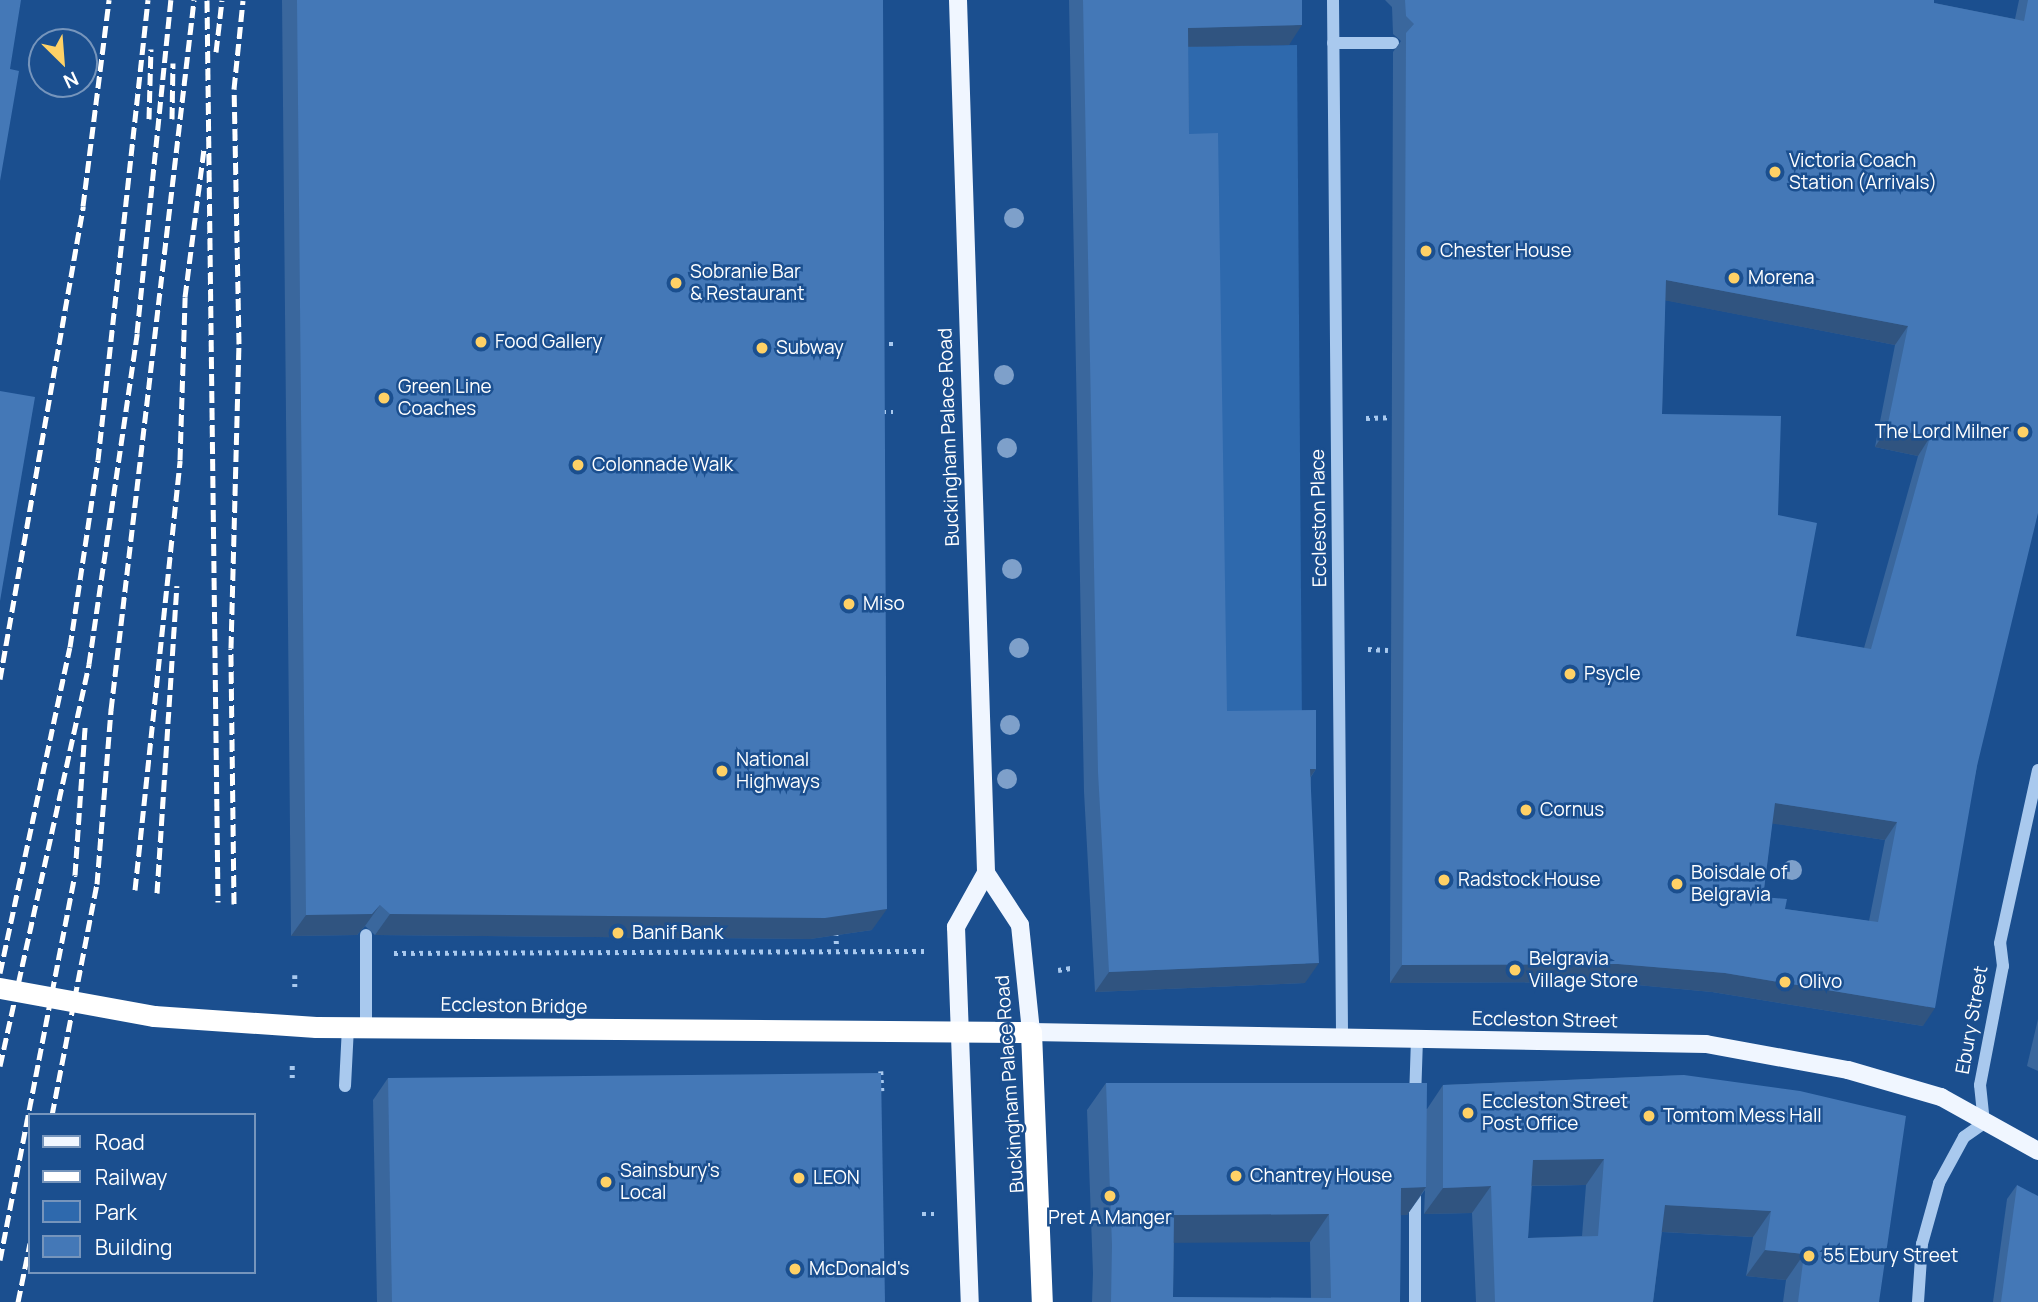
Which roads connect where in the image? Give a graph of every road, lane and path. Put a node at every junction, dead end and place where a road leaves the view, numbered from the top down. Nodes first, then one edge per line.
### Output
1 (958, 0) edge
2 (1333, 0) edge
3 (1333, 43) junction
4 (1393, 43) dead end
5 (895, 344) dead end
6 (867, 345) edge
7 (868, 411) edge
8 (893, 412) dead end
9 (2038, 771) edge
10 (986, 873) junction
11 (836, 921) edge
12 (366, 935) edge
13 (837, 949) junction
14 (926, 951) dead end
15 (383, 954) dead end
16 (295, 975) dead end
17 (295, 987) dead end
18 (0, 988) edge
19 (357, 1027) junction
20 (1031, 1032) junction
21 (958, 1035) junction
22 (1342, 1035) junction
23 (1417, 1039) junction
24 (292, 1065) dead end
25 (881, 1070) edge
26 (292, 1078) dead end
27 (345, 1086) dead end
28 (882, 1091) edge
29 (1415, 1109) edge
30 (1984, 1123) junction
31 (2038, 1150) edge
32 (1415, 1164) edge
33 (970, 1302) edge
34 (1042, 1302) edge
35 (1415, 1302) edge
36 (1918, 1302) edge

1 - 10 main road, Buckingham Palace Road
2 - 3 street, Eccleston Place
3 - 4 street
3 - 22 street, Eccleston Place
5 - 6 path
7 - 8 path
9 - 30 street, Ebury Street
10 - 20 main road, Buckingham Palace Road
10 - 21 main road
11 - 13 path
12 - 19 street
13 - 14 path
13 - 15 path
16 - 17 path
18 - 19 highway, Eccleston Bridge, bridge
19 - 21 highway, Eccleston Bridge
19 - 27 street
20 - 21 highway, Eccleston Bridge
20 - 22 main road, Eccleston Street
20 - 34 highway, Buckingham Palace Road
21 - 33 main road
22 - 23 main road, Eccleston Street
23 - 29 street
23 - 30 main road, Eccleston Street
24 - 26 path
25 - 28 path
30 - 31 main road, Eccleston Street
30 - 36 street
32 - 35 street

